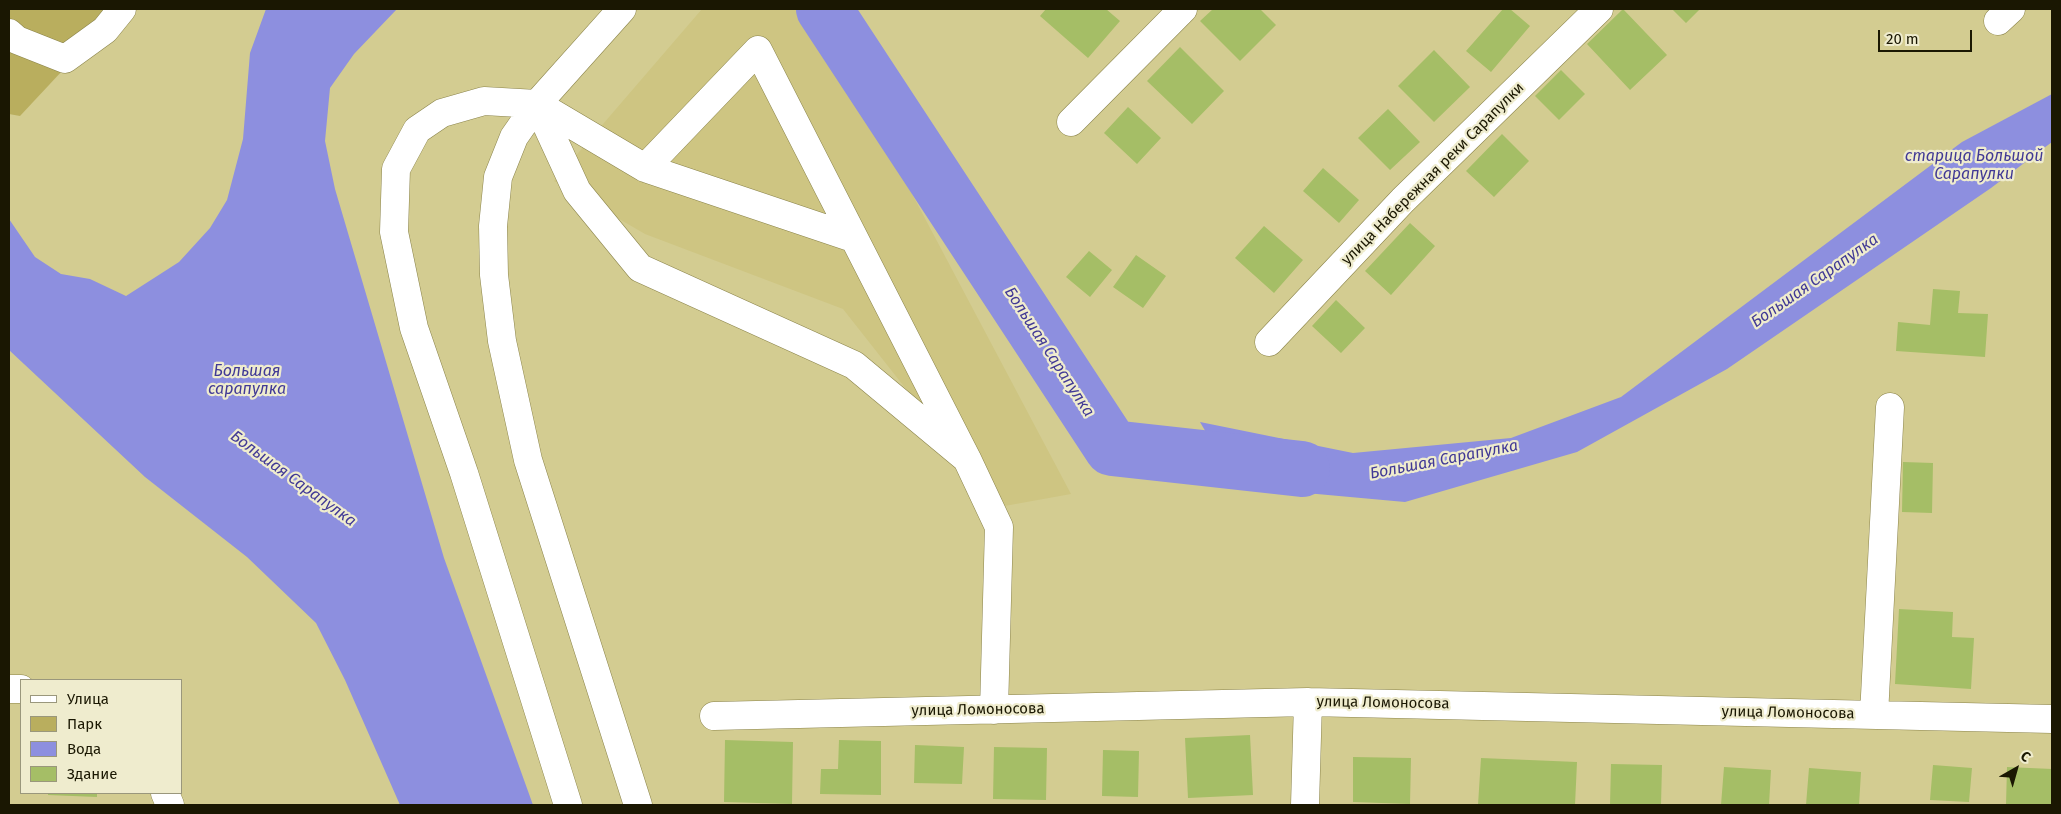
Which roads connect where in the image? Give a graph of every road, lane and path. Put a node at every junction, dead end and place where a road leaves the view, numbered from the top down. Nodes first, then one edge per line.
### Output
1 (122, 9) edge
2 (622, 9) edge
3 (1183, 9) edge
4 (1600, 9) edge
5 (9, 33) edge
6 (537, 104) junction
7 (1070, 122) dead end
8 (645, 168) junction
9 (853, 238) junction
10 (1269, 342) dead end
11 (1890, 407) dead end
12 (967, 459) junction
13 (1308, 702) junction
14 (994, 710) junction
15 (1874, 714) junction
16 (714, 716) dead end
17 (2052, 719) edge
18 (568, 805) edge
19 (638, 805) edge
20 (1305, 805) edge

1 - 5 street
2 - 6 street
3 - 7 street
4 - 10 street, улица Набережная реки Сарапулки
6 - 8 street
6 - 12 street
6 - 18 street
6 - 19 street
8 - 9 street
8 - 9 street
9 - 12 street
11 - 15 street
12 - 14 street
13 - 14 street, улица Ломоносова
13 - 15 street, улица Ломоносова
13 - 20 street
14 - 16 street, улица Ломоносова
15 - 17 street, улица Ломоносова

